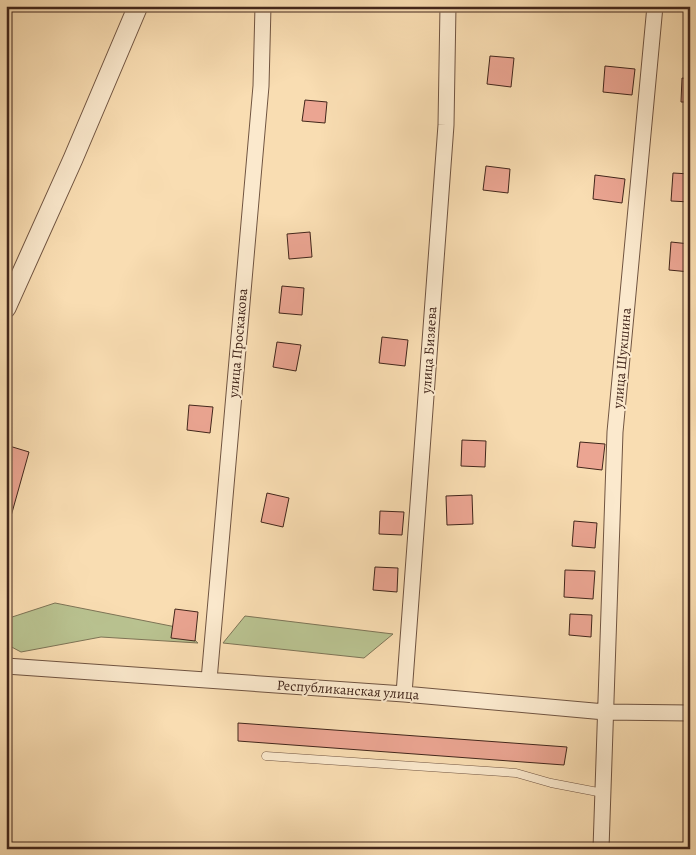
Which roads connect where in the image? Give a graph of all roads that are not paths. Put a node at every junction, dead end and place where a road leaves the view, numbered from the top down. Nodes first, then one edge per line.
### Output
1 (138, 6) edge
2 (263, 6) edge
3 (448, 6) edge
4 (655, 6) edge
5 (6, 308) edge
6 (6, 666) edge
7 (209, 680) junction
8 (404, 694) junction
9 (605, 712) junction
10 (690, 713) edge
11 (266, 756) dead end
12 (603, 793) junction
13 (601, 849) edge

1 - 5 street
2 - 7 street, улица Проскакова
3 - 8 street, улица Бизяева
4 - 9 street, улица Шукшина
6 - 7 street, Республиканская улица
7 - 8 street, Республиканская улица
8 - 9 street, Республиканская улица
9 - 10 street, Республиканская улица
9 - 12 street, улица Шукшина
11 - 12 lane
12 - 13 street, улица Шукшина

